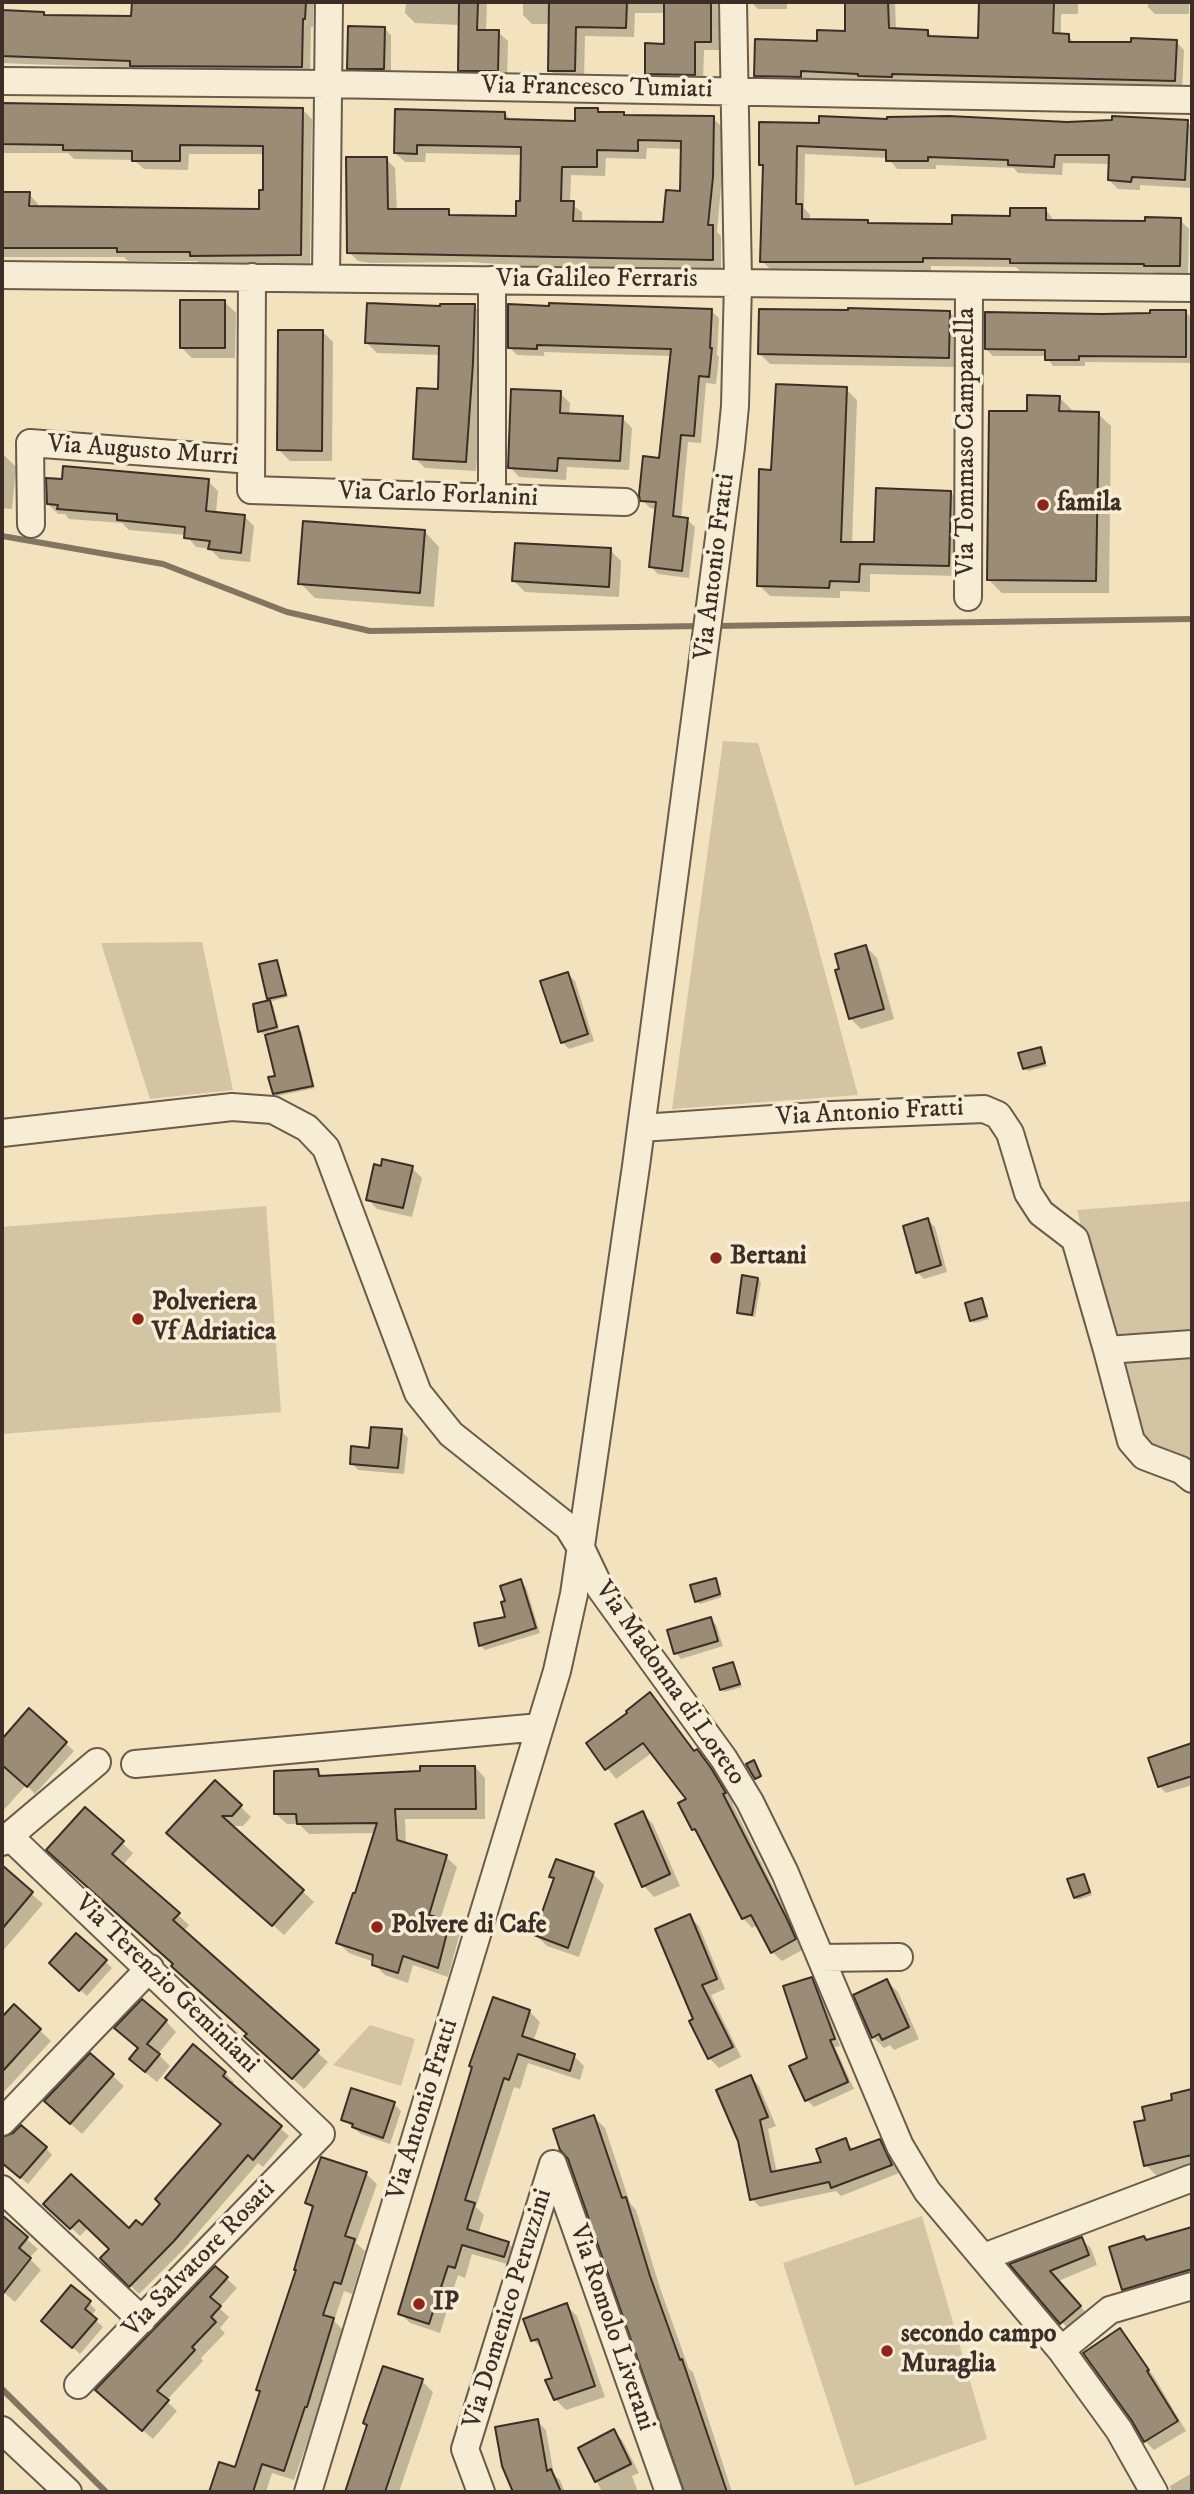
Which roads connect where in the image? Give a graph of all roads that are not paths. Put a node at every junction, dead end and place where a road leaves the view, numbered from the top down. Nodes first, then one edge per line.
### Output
1 (329, 2) edge
2 (733, 2) edge
3 (2, 82) edge
4 (327, 84) junction
5 (734, 91) junction
6 (1192, 100) edge
7 (2, 275) edge
8 (252, 277) junction
9 (326, 278) junction
10 (492, 280) junction
11 (738, 282) junction
12 (969, 286) junction
13 (1192, 288) edge
14 (251, 460) junction
15 (492, 498) junction
16 (625, 502) dead end
17 (30, 524) dead end
18 (968, 597) dead end
19 (641, 1128) junction
20 (2, 1133) edge
21 (1192, 1344) edge
22 (1107, 1350) junction
23 (1192, 1479) edge
24 (582, 1548) junction
25 (540, 1727) junction
26 (97, 1762) dead end
27 (135, 1764) dead end
28 (6, 1839) edge
29 (899, 1957) dead end
30 (821, 1958) junction
31 (150, 1969) junction
32 (2, 2122) edge
33 (321, 2134) joint
34 (553, 2164) joint
35 (1192, 2178) edge
36 (2, 2189) edge
37 (984, 2257) junction
38 (1192, 2286) edge
39 (142, 2320) junction
40 (1061, 2350) junction
41 (78, 2385) dead end
42 (2, 2430) edge
43 (2, 2452) edge
44 (44, 2492) edge
45 (68, 2492) edge
46 (308, 2492) edge
47 (481, 2492) edge
48 (669, 2492) edge
49 (1154, 2492) edge

1 - 4 street
2 - 5 street, Via Antonio Fratti
3 - 4 street, Via Francesco Tumiati
4 - 5 street, Via Francesco Tumiati
4 - 9 street
5 - 6 street, Via Francesco Tumiati
5 - 11 street, Via Antonio Fratti
7 - 8 street, Via Galileo Ferraris
8 - 9 street, Via Galileo Ferraris
8 - 14 street
9 - 10 street, Via Galileo Ferraris
10 - 11 street, Via Galileo Ferraris
10 - 15 street
11 - 12 street, Via Galileo Ferraris
11 - 19 street, Via Antonio Fratti
12 - 13 street, Via Galileo Ferraris
12 - 18 street, Via Tommaso Campanella
14 - 15 street, Via Carlo Forlanini
14 - 17 street, Via Augusto Murri
15 - 16 street, Via Carlo Forlanini
19 - 22 street, Via Antonio Fratti
19 - 24 street, Via Antonio Fratti
20 - 24 street, Via Madonna di Loreto
21 - 22 street
22 - 23 street, Via Antonio Fratti
24 - 25 street, Via Antonio Fratti
24 - 30 street, Via Madonna di Loreto
25 - 27 street
25 - 46 street, Via Antonio Fratti
26 - 28 street
28 - 31 street, Via Terenzio Geminiani
29 - 30 street
30 - 37 street, Via Madonna di Loreto
31 - 32 street
31 - 33 street, Via Terenzio Geminiani
33 - 39 street, Via Salvatore Rosati
34 - 47 street, Via Domenico Peruzzini
34 - 48 street, Via Romolo Liverani
35 - 37 street
36 - 39 street
37 - 40 street, Via Madonna di Loreto
38 - 40 street
39 - 41 street, Via Salvatore Rosati
40 - 49 street, Via Madonna di Loreto
42 - 45 street
43 - 44 street

